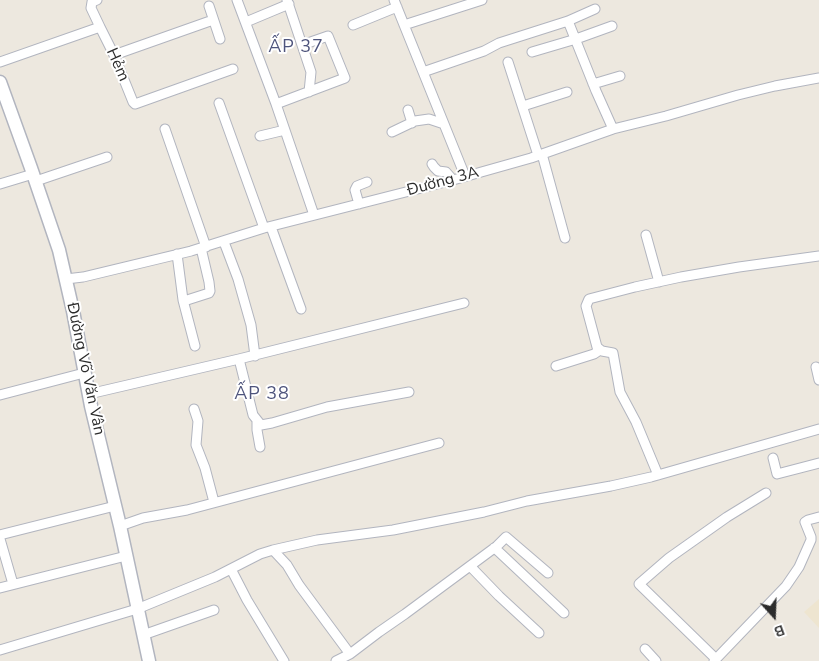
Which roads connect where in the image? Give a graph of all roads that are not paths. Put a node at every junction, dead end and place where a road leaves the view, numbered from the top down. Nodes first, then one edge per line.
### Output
1 (97, 0) edge
2 (238, 0) edge
3 (482, 0) edge
4 (288, 2) edge
5 (396, 4) edge
6 (209, 6) dead end
7 (595, 9) dead end
8 (213, 20) junction
9 (568, 21) junction
10 (246, 22) junction
11 (353, 25) dead end
12 (404, 25) junction
13 (612, 26) dead end
14 (100, 27) junction
15 (220, 39) dead end
16 (576, 39) junction
17 (302, 45) junction
18 (532, 52) dead end
19 (114, 55) junction
20 (0, 62) edge
21 (508, 62) dead end
22 (233, 69) dead end
23 (423, 72) junction
24 (620, 76) dead end
25 (819, 78) edge
26 (0, 82) edge
27 (594, 84) junction
28 (309, 92) junction
29 (566, 92) dead end
30 (219, 104) dead end
31 (276, 104) junction
32 (523, 106) junction
33 (408, 110) dead end
34 (412, 123) junction
35 (444, 124) junction
36 (165, 129) dead end
37 (284, 130) junction
38 (613, 130) junction
39 (392, 132) dead end
40 (260, 136) dead end
41 (540, 154) junction
42 (107, 157) dead end
43 (432, 164) dead end
44 (464, 176) junction
45 (35, 178) junction
46 (453, 180) junction
47 (367, 182) dead end
48 (0, 184) edge
49 (359, 204) junction
50 (314, 215) junction
51 (268, 228) junction
52 (646, 235) dead end
53 (565, 238) dead end
54 (224, 242) junction
55 (203, 248) junction
56 (177, 254) junction
57 (819, 256) edge
58 (66, 279) junction
59 (659, 282) junction
60 (184, 301) junction
61 (464, 302) dead end
62 (301, 309) dead end
63 (195, 346) dead end
64 (599, 349) junction
65 (255, 356) junction
66 (239, 360) junction
67 (556, 366) dead end
68 (816, 367) dead end
69 (84, 373) junction
70 (819, 380) edge
71 (410, 392) dead end
72 (89, 394) junction
73 (0, 395) edge
74 (194, 409) dead end
75 (257, 422) junction
76 (819, 429) edge
77 (438, 443) dead end
78 (260, 447) dead end
79 (773, 458) dead end
80 (819, 463) edge
81 (658, 475) junction
82 (766, 493) dead end
83 (214, 502) junction
84 (115, 506) junction
85 (819, 517) edge
86 (120, 526) junction
87 (0, 537) edge
88 (494, 548) junction
89 (273, 550) junction
90 (126, 556) junction
91 (470, 566) junction
92 (230, 569) junction
93 (548, 573) dead end
94 (13, 584) junction
95 (0, 588) edge
96 (137, 609) junction
97 (214, 610) dead end
98 (564, 613) dead end
99 (539, 633) dead end
100 (143, 635) junction
101 (645, 649) dead end
102 (0, 650) edge
103 (350, 654) junction
104 (715, 660) edge
105 (149, 661) edge
106 (284, 661) edge
107 (336, 661) edge
108 (656, 661) edge

1 - 14 street
2 - 10 street
3 - 12 street
4 - 10 street
4 - 17 street
5 - 11 street
5 - 12 street
6 - 8 street
7 - 9 street
8 - 15 street
8 - 19 street
9 - 16 street
9 - 23 street
10 - 31 street
12 - 23 street
13 - 16 street
14 - 19 street, Hẻm
14 - 20 street, Hẻm
16 - 18 street
16 - 27 street
17 - 28 street
17 - 28 street
19 - 22 street, Hẻm
21 - 32 street
23 - 35 street
24 - 27 street
25 - 38 street, Đường 3A
26 - 45 street, Đường Võ Văn Vân
27 - 38 street
28 - 31 street
29 - 32 street
30 - 51 street
31 - 37 street
32 - 41 street
33 - 34 street
34 - 35 street
34 - 39 street
35 - 44 street
36 - 55 street
37 - 40 street
37 - 50 street
38 - 41 street, Đường 3A
41 - 44 street, Đường 3A
41 - 53 street
42 - 45 street
43 - 46 street
44 - 46 street, Đường 3A
45 - 48 street
45 - 58 street, Đường Võ Văn Vân
46 - 49 street, Đường 3A
47 - 49 street
49 - 50 street, Đường 3A
50 - 51 street, Đường 3A
51 - 54 street, Đường 3A
51 - 62 street
52 - 59 street
54 - 55 street, Đường 3A
54 - 65 street
55 - 56 street, Đường 3A
55 - 60 street
56 - 58 street, Đường 3A
56 - 60 street
57 - 59 street
58 - 69 street, Đường Võ Văn Vân
59 - 64 street
60 - 63 street
61 - 65 street
64 - 67 street
64 - 81 street
65 - 66 street
66 - 72 street
66 - 75 street
68 - 70 street
69 - 72 street, Đường Võ Văn Vân
69 - 73 street
71 - 75 street
72 - 84 street, Đường Võ Văn Vân
74 - 83 street
75 - 78 street
76 - 81 street
77 - 83 street
79 - 80 street
81 - 89 street
82 - 104 street
83 - 86 street
84 - 86 street, Đường Võ Văn Vân
84 - 87 street
85 - 104 street
86 - 90 street, Đường Võ Văn Vân
87 - 94 street
88 - 91 street
88 - 93 street
88 - 98 street
89 - 92 street
89 - 103 street
90 - 94 street
90 - 96 street, Đường Võ Văn Vân
91 - 99 street
91 - 103 street
92 - 96 street
92 - 106 street
94 - 95 street
96 - 100 street, Đường Võ Văn Vân
96 - 102 street
97 - 100 street
100 - 105 street, Đường Võ Văn Vân
101 - 108 street
103 - 107 street

